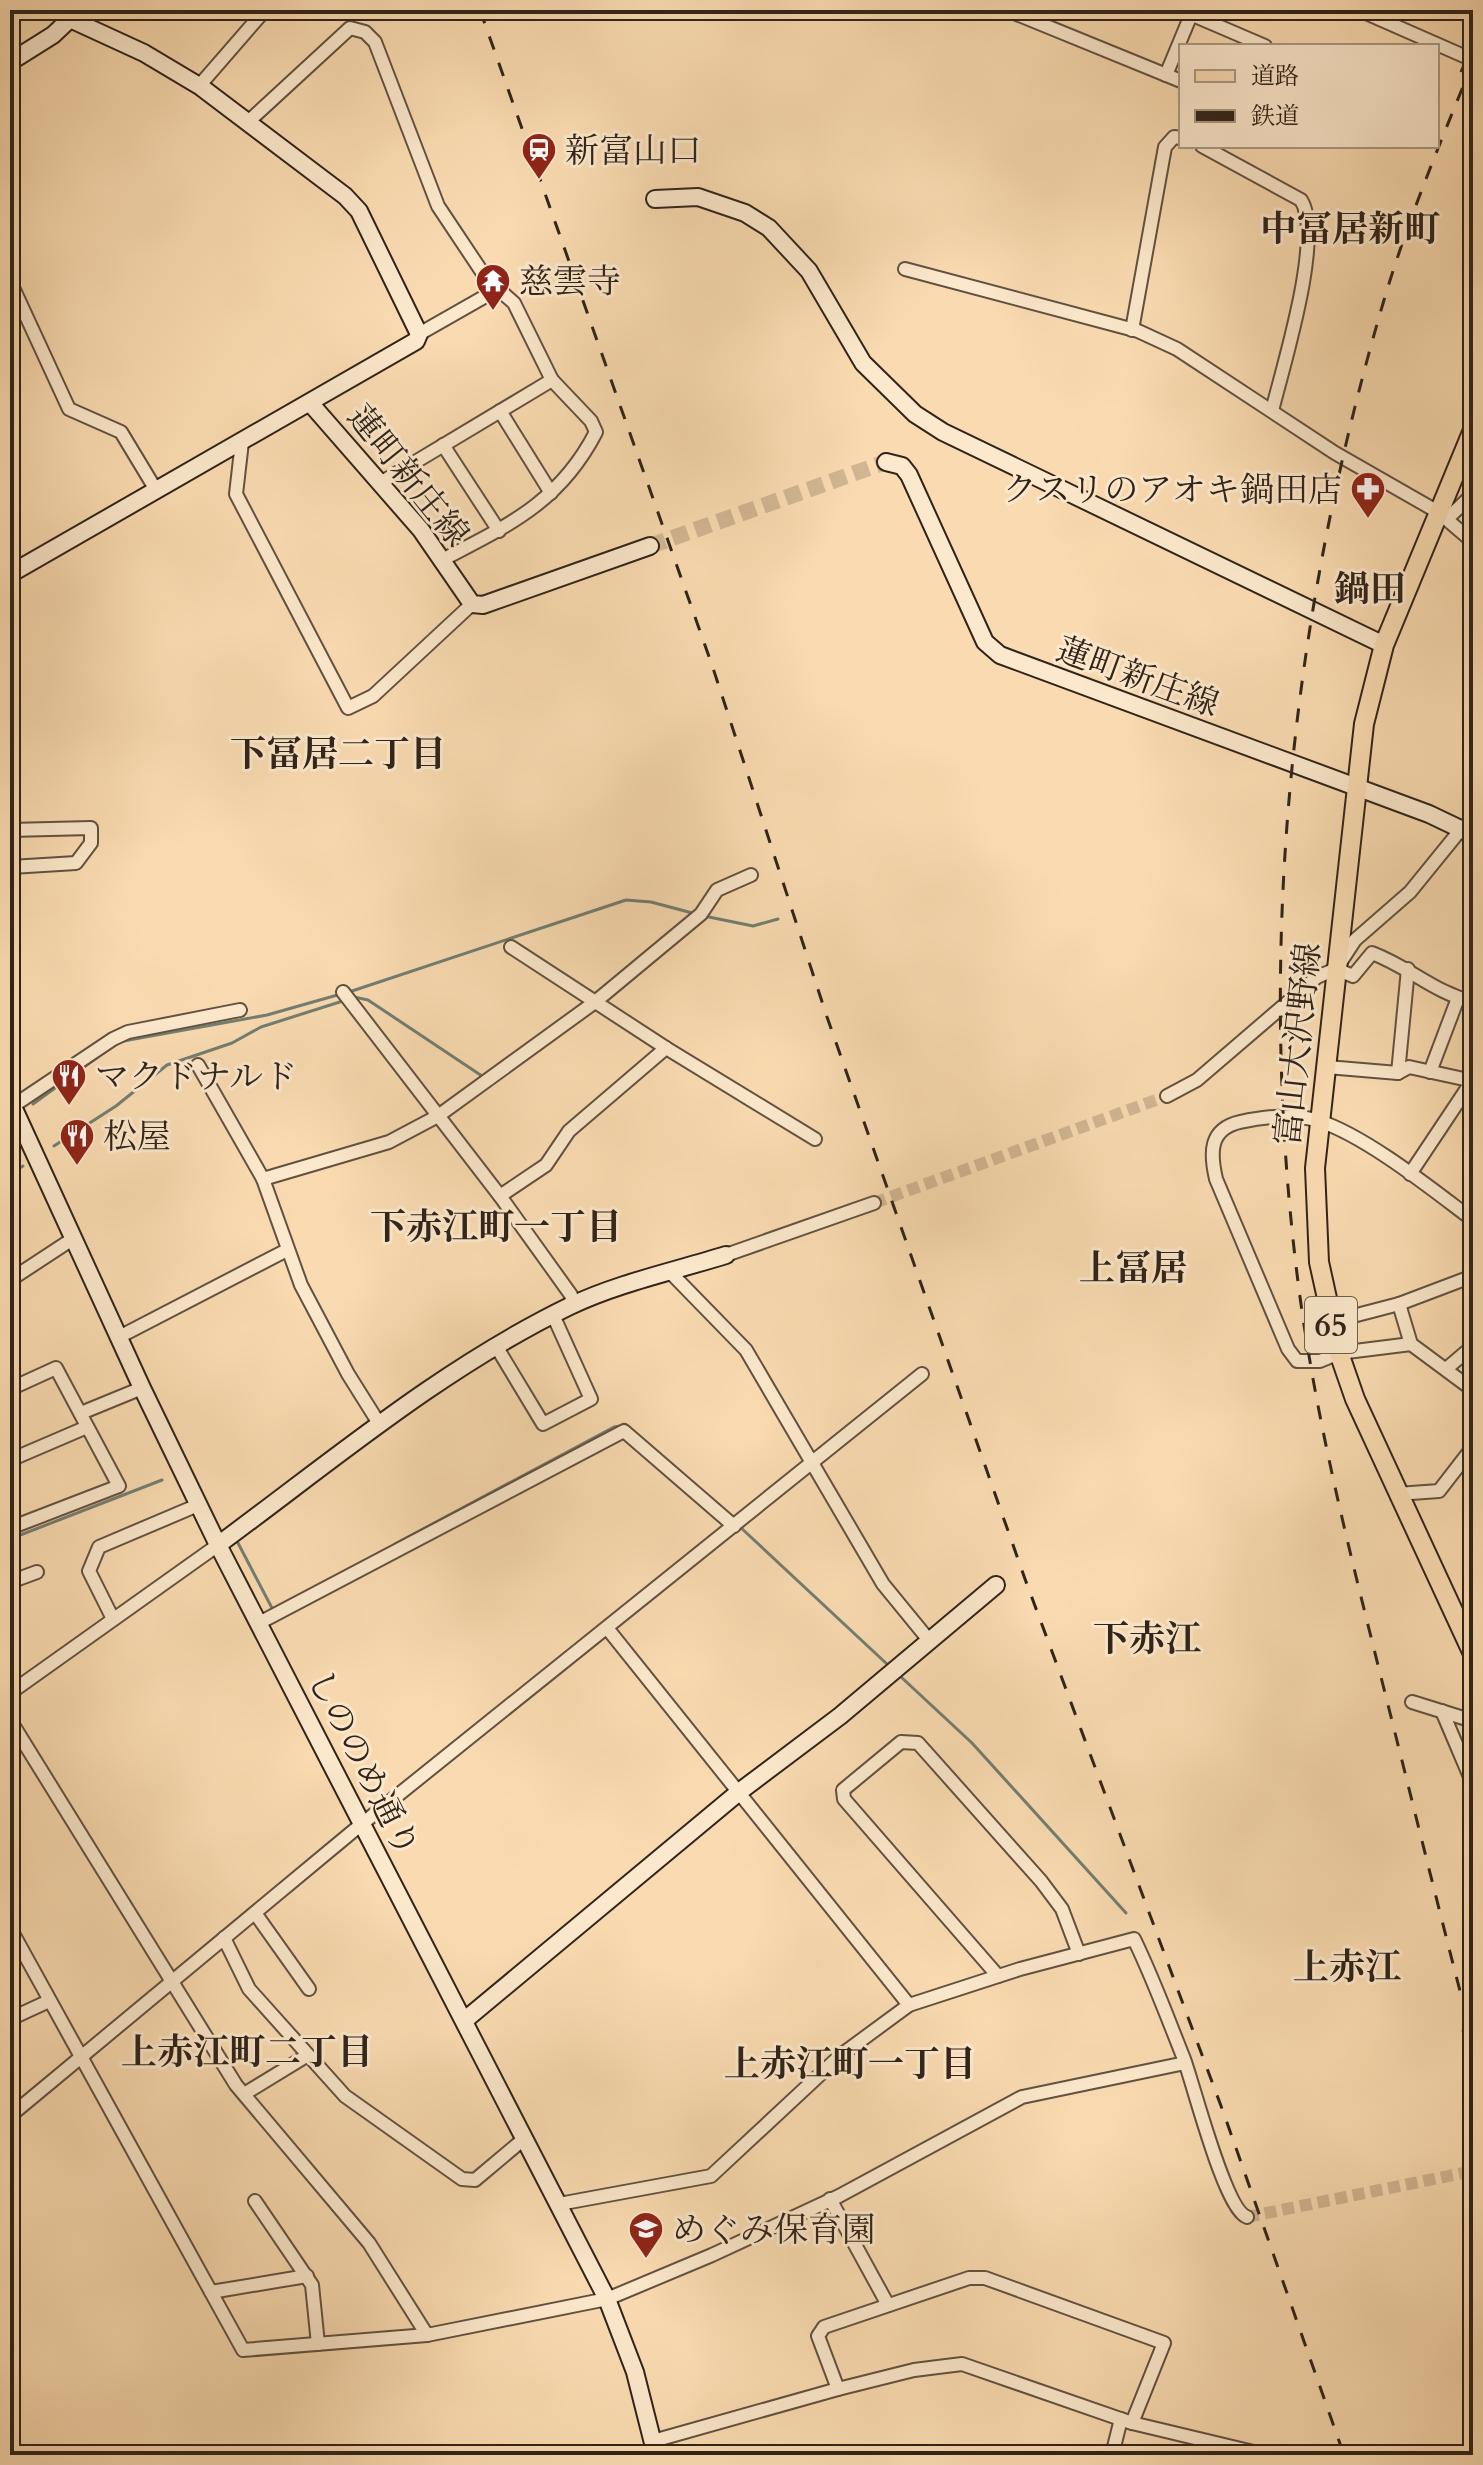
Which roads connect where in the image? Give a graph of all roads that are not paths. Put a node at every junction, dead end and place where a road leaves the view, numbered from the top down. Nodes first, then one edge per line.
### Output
1 (48, 10) edge
2 (265, 10) edge
3 (1007, 10) edge
4 (1359, 10) edge
5 (1188, 11) edge
6 (71, 14) edge
7 (1383, 14) edge
8 (1261, 44) edge
9 (1436, 44) edge
10 (1440, 46) edge
11 (1473, 60) edge
12 (10, 62) edge
13 (1166, 75) junction
14 (1179, 80) edge
15 (199, 86) junction
16 (249, 121) junction
17 (1179, 138) edge
18 (1206, 148) edge
19 (655, 199) dead end
20 (905, 269) dead end
21 (10, 281) edge
22 (494, 290) junction
23 (1132, 330) junction
24 (419, 334) junction
25 (552, 380) junction
26 (311, 404) junction
27 (500, 411) junction
28 (1272, 411) junction
29 (1473, 430) edge
30 (242, 442) junction
31 (443, 445) junction
32 (886, 462) dead end
33 (382, 482) junction
34 (156, 490) junction
35 (551, 493) junction
36 (1473, 494) edge
37 (1442, 516) junction
38 (499, 531) junction
39 (1473, 542) edge
40 (650, 546) tunnel mouth
41 (442, 560) junction
42 (10, 574) edge
43 (472, 604) junction
44 (1384, 645) junction
45 (1357, 789) junction
46 (1469, 828) edge
47 (10, 830) edge
48 (10, 856) edge
49 (751, 875) dead end
50 (511, 947) dead end
51 (1336, 969) junction
52 (1408, 969) junction
53 (343, 992) dead end
54 (1458, 998) junction
55 (595, 1002) junction
56 (1473, 1002) edge
57 (240, 1010) dead end
58 (666, 1048) junction
59 (198, 1065) dead end
60 (1327, 1067) junction
61 (1430, 1072) junction
62 (1398, 1073) junction
63 (1472, 1081) edge
64 (1167, 1096) tunnel mouth
65 (12, 1110) edge
66 (438, 1116) junction
67 (1319, 1121) junction
68 (815, 1139) dead end
69 (1410, 1174) junction
70 (263, 1179) junction
71 (500, 1196) junction
72 (874, 1203) tunnel mouth
73 (1473, 1220) edge
74 (74, 1238) junction
75 (287, 1250) junction
76 (726, 1255) joint
77 (670, 1272) junction
78 (1473, 1276) edge
79 (10, 1280) edge
80 (573, 1304) junction
81 (1399, 1304) junction
82 (553, 1315) junction
83 (1330, 1322) junction
84 (119, 1337) junction
85 (1411, 1344) junction
86 (496, 1346) junction
87 (1473, 1346) edge
88 (1339, 1353) junction
89 (1446, 1369) junction
90 (922, 1374) dead end
91 (142, 1388) junction
92 (10, 1389) edge
93 (1473, 1390) edge
94 (81, 1413) junction
95 (380, 1425) junction
96 (87, 1427) junction
97 (1473, 1447) edge
98 (10, 1460) edge
99 (812, 1462) junction
100 (1397, 1494) junction
101 (198, 1505) junction
102 (734, 1526) junction
103 (10, 1528) edge
104 (218, 1545) junction
105 (37, 1572) dead end
106 (10, 1582) edge
107 (996, 1585) dead end
108 (113, 1619) junction
109 (259, 1623) junction
110 (607, 1628) junction
111 (928, 1639) junction
112 (1473, 1654) edge
113 (10, 1693) edge
114 (1412, 1702) dead end
115 (1442, 1711) junction
116 (10, 1720) edge
117 (1473, 1721) edge
118 (1473, 1784) edge
119 (739, 1792) junction
120 (362, 1824) junction
121 (255, 1913) junction
122 (10, 1928) edge
123 (224, 1938) junction
124 (15, 1947) edge
125 (1079, 1954) junction
126 (998, 1976) junction
127 (172, 1981) junction
128 (309, 1989) dead end
129 (49, 2001) junction
130 (909, 2005) junction
131 (10, 2019) edge
132 (465, 2020) junction
133 (308, 2055) junction
134 (81, 2060) junction
135 (1185, 2063) junction
136 (244, 2094) junction
137 (12, 2110) edge
138 (525, 2138) junction
139 (830, 2199) junction
140 (255, 2201) dead end
141 (559, 2204) junction
142 (1247, 2217) dead end
143 (307, 2276) junction
144 (211, 2292) junction
145 (607, 2299) junction
146 (888, 2305) junction
147 (427, 2335) junction
148 (318, 2344) junction
149 (838, 2389) junction
150 (1126, 2421) junction
151 (654, 2448) edge
152 (1112, 2455) edge
153 (1266, 2455) edge

1 - 6 street
2 - 15 street
3 - 13 street
4 - 7 street
5 - 8 street
5 - 13 street
6 - 12 main road
6 - 15 main road
7 - 9 street
10 - 11 street
13 - 14 street
15 - 16 main road
16 - 22 street
16 - 24 main road
17 - 23 street
18 - 28 street
19 - 44 main road
20 - 23 street
21 - 34 street
22 - 24 street
22 - 25 street
23 - 28 street
24 - 26 main road, 蓮町新庄線
25 - 27 street
25 - 35 street
26 - 30 main road
26 - 33 main road, 蓮町新庄線
27 - 31 street
27 - 35 street
28 - 37 street
29 - 37 main road, 富山大沢野線 / 65
30 - 34 main road
30 - 43 street
31 - 33 street
31 - 38 street
32 - 45 main road, 蓮町新庄線
33 - 41 main road, 蓮町新庄線
34 - 42 main road
35 - 38 street
36 - 37 street
37 - 39 street
37 - 44 main road, 富山大沢野線 / 65
38 - 41 street
40 - 43 main road
41 - 43 main road, 蓮町新庄線
44 - 45 main road, 富山大沢野線 / 65
45 - 46 main road, 蓮町新庄線
45 - 51 main road, 富山大沢野線 / 65
46 - 51 street
47 - 48 street
49 - 55 street
50 - 55 street
51 - 52 street
51 - 60 main road, 富山大沢野線 / 65
51 - 64 street
52 - 54 street
52 - 62 street
53 - 66 street
54 - 56 street
54 - 61 street
55 - 58 street
55 - 66 street
57 - 65 street
58 - 68 street
58 - 71 street
59 - 70 street
60 - 62 street
60 - 67 main road, 富山大沢野線 / 65
61 - 62 street
61 - 63 street
63 - 69 street
65 - 74 main road, しののめ通り
66 - 70 street
66 - 71 street
67 - 69 street
67 - 83 main road, 富山大沢野線 / 65
67 - 88 street
69 - 73 street
70 - 75 street
71 - 80 street
72 - 76 street
74 - 79 street
74 - 84 main road, しののめ通り
75 - 84 street
75 - 95 street
76 - 77 main road
77 - 80 main road
77 - 99 street
78 - 81 street
80 - 82 main road
81 - 83 street
81 - 85 street
82 - 86 main road
82 - 86 street
83 - 88 main road, 富山大沢野線 / 65
84 - 91 main road, しののめ通り
85 - 88 street
85 - 89 street
86 - 95 main road
87 - 89 street
88 - 100 main road, 富山大沢野線 / 65
89 - 93 street
90 - 99 street
91 - 94 street
91 - 101 main road, しののめ通り
92 - 94 street
94 - 96 street
95 - 104 main road
96 - 98 street
96 - 103 street
97 - 100 street
99 - 102 street
99 - 111 street
100 - 112 main road, 富山大沢野線 / 65
101 - 104 main road, しののめ通り
101 - 108 street
102 - 109 street
102 - 110 street
104 - 108 street
104 - 109 main road, しののめ通り
105 - 106 street
107 - 111 main road
108 - 113 street
109 - 120 main road, しののめ通り
110 - 119 street
110 - 120 street
111 - 119 main road
114 - 115 street
115 - 117 street
115 - 118 street
116 - 127 street
119 - 130 street
119 - 132 main road
120 - 121 street
120 - 132 main road, しののめ通り
121 - 123 street
121 - 128 street
122 - 124 street
123 - 127 street
123 - 133 street
124 - 129 street
125 - 126 street
125 - 126 street
125 - 135 street
126 - 130 street
127 - 134 street
127 - 136 street
129 - 131 street
129 - 134 street
130 - 141 street
132 - 138 main road, しののめ通り
133 - 136 street
133 - 138 street
134 - 137 street
134 - 144 street
135 - 139 street
135 - 142 street
136 - 147 street
138 - 141 main road, しののめ通り
139 - 145 street
139 - 146 street
140 - 143 street
141 - 145 main road, しののめ通り
143 - 144 street
143 - 148 street
144 - 148 street
145 - 147 street
145 - 151 main road, しののめ通り
146 - 149 street
146 - 150 street
147 - 148 street
149 - 150 street
149 - 151 street
150 - 152 street
150 - 153 street

